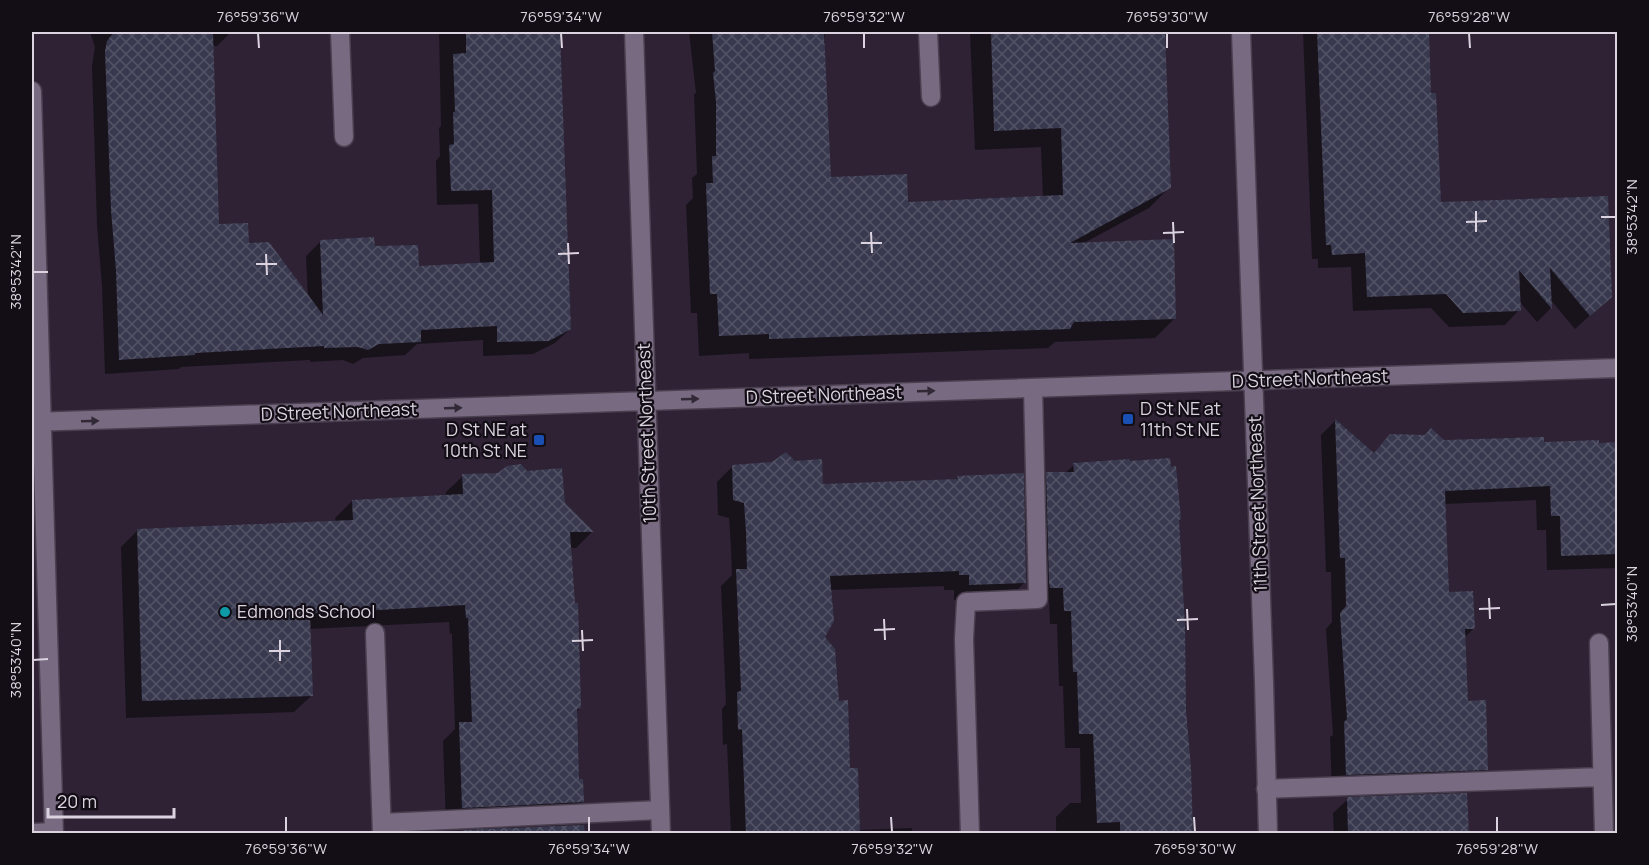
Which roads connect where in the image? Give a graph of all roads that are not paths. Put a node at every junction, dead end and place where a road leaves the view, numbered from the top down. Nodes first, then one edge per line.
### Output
1 (340, 32) edge
2 (634, 32) edge
3 (928, 32) edge
4 (1241, 32) edge
5 (32, 91) edge
6 (931, 97) dead end
7 (344, 137) dead end
8 (34, 216) edge
9 (1617, 368) edge
10 (1253, 381) junction
11 (1033, 388) junction
12 (646, 401) junction
13 (37, 422) edge
14 (375, 633) dead end
15 (1599, 643) dead end
16 (1602, 777) junction
17 (1266, 789) junction
18 (660, 810) junction
19 (382, 828) edge
20 (32, 833) edge
21 (54, 833) edge
22 (661, 834) edge
23 (970, 834) edge
24 (1268, 834) edge
25 (1604, 834) edge

1 - 7 street
2 - 12 street, 10th Street Northeast
3 - 6 street
4 - 10 street, 11th Street Northeast
5 - 8 street
8 - 13 street
9 - 10 street, D Street Northeast
10 - 11 street, D Street Northeast
10 - 17 street, 11th Street Northeast
12 -> 11 street, D Street Northeast
11 - 23 street
13 -> 12 street, D Street Northeast
12 - 18 street, 10th Street Northeast
13 - 21 street
14 - 19 street
15 - 16 street
16 - 17 street
16 - 25 street
17 - 24 street, 11th Street Northeast
18 - 19 street
18 - 22 street, 10th Street Northeast
20 - 21 street

